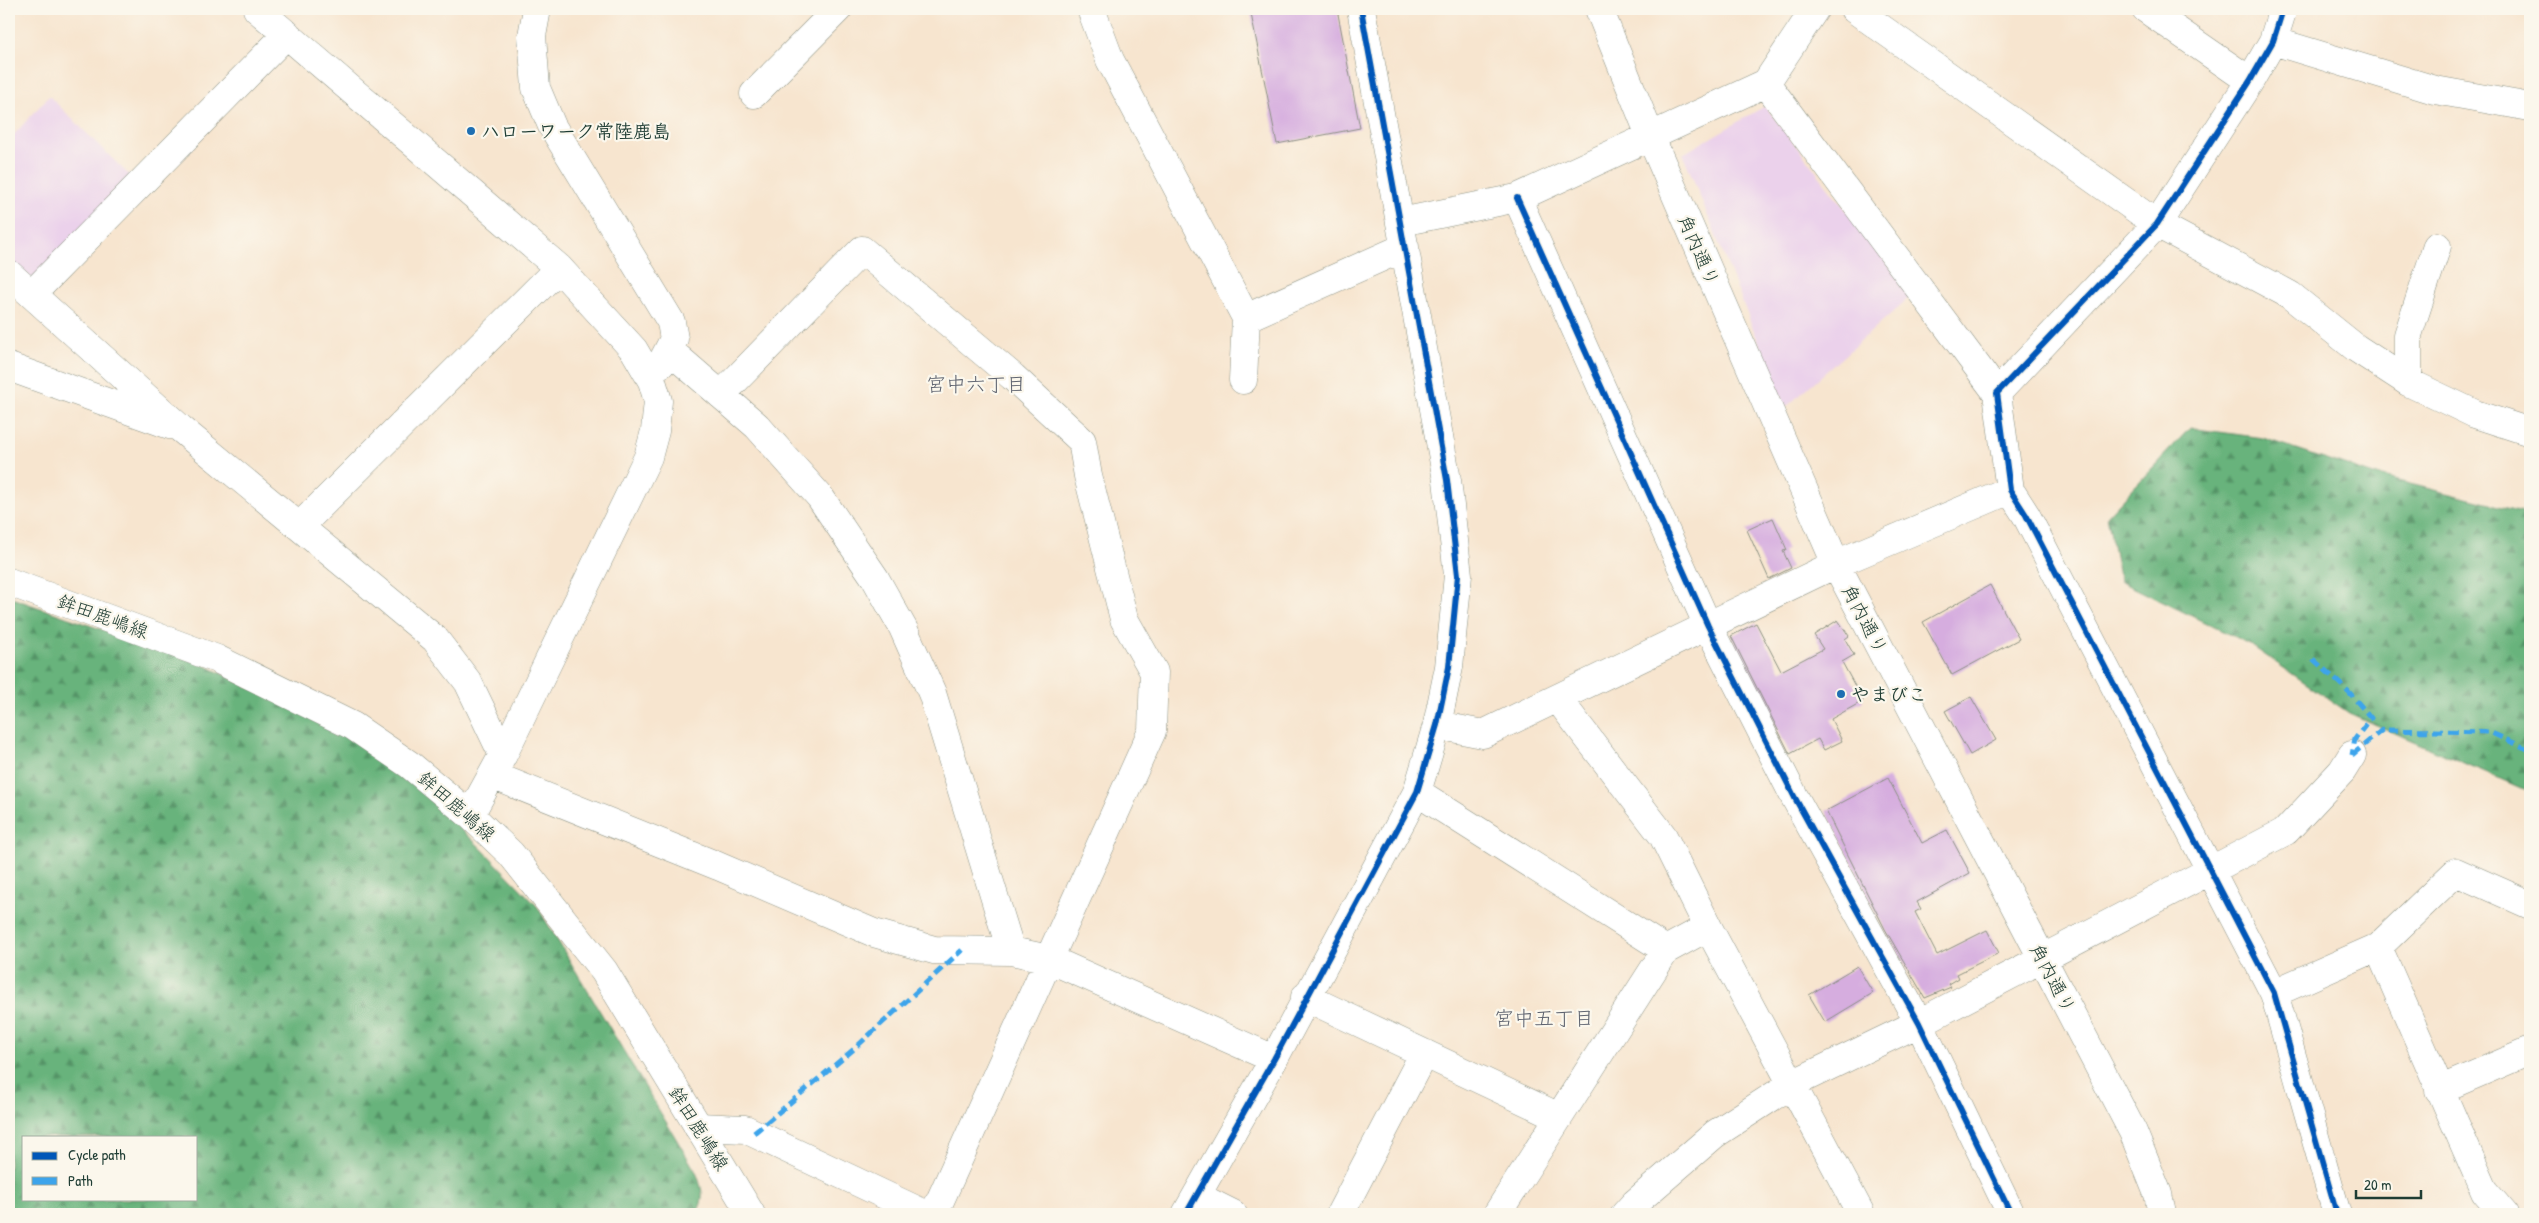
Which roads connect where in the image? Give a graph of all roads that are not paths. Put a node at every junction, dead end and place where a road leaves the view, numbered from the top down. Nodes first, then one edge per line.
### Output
1 (257, 9) edge
2 (537, 9) edge
3 (838, 9) edge
4 (1091, 9) edge
5 (1361, 9) edge
6 (1599, 9) edge
7 (1815, 9) edge
8 (1854, 9) edge
9 (2146, 9) edge
10 (2283, 9) edge
11 (287, 34) junction
12 (2273, 41) junction
13 (2250, 81) junction
14 (1766, 83) junction
15 (754, 94) dead end
16 (2530, 107) edge
17 (1650, 138) junction
18 (1517, 198) junction
19 (2157, 224) junction
20 (1403, 234) junction
21 (2436, 246) dead end
22 (560, 268) junction
23 (9, 274) edge
24 (32, 294) junction
25 (1246, 318) junction
26 (668, 350) junction
27 (9, 367) edge
28 (1242, 380) dead end
29 (652, 381) junction
30 (2408, 382) junction
31 (1997, 393) junction
32 (721, 395) junction
33 (181, 429) junction
34 (2530, 432) edge
35 (2010, 490) junction
36 (300, 526) junction
37 (1836, 564) junction
38 (9, 582) edge
39 (1708, 626) junction
40 (1558, 699) junction
41 (1437, 725) junction
42 (2352, 755) dead end
43 (498, 765) junction
44 (1416, 792) junction
45 (470, 815) junction
46 (2210, 872) junction
47 (2530, 905) edge
48 (1708, 927) junction
49 (2378, 946) junction
50 (1666, 950) junction
51 (1011, 951) junction
52 (1049, 959) junction
53 (2043, 959) junction
54 (2274, 993) junction
55 (1305, 997) junction
56 (1919, 1023) junction
57 (2530, 1051) edge
58 (1424, 1053) junction
59 (1274, 1059) junction
60 (1792, 1084) junction
61 (2440, 1090) junction
62 (1559, 1117) junction
63 (698, 1127) junction
64 (1192, 1205) edge
65 (751, 1214) edge
66 (925, 1214) edge
67 (934, 1214) edge
68 (1233, 1214) edge
69 (1340, 1214) edge
70 (1498, 1214) edge
71 (1625, 1214) edge
72 (1861, 1214) edge
73 (2011, 1214) edge
74 (2162, 1214) edge
75 (2337, 1214) edge
76 (2504, 1214) edge

1 - 11 street
2 - 26 street
3 - 15 street
4 - 25 street
5 - 20 street
6 - 17 street, 角内通り
7 - 14 street
8 - 19 street
9 - 13 street
10 - 12 street
11 - 22 street
11 - 24 street
12 - 13 street
12 - 16 street
13 - 19 street
14 - 17 street
14 - 31 street
17 - 18 street
17 - 37 street, 角内通り
18 - 20 street
18 - 39 street
19 - 30 street
19 - 31 street
20 - 25 street
20 - 41 street
21 - 30 street
22 - 29 street
22 - 36 street
23 - 24 street
24 - 33 street
25 - 28 street
26 - 29 street
26 - 32 street
27 - 33 street
29 - 43 street
30 - 34 street
31 - 35 street
32 - 51 street
32 - 52 street
33 - 36 street
35 - 37 street
35 - 46 street
36 - 43 street
37 - 39 street
37 - 53 street, 角内通り
38 - 45 street, 鉾田鹿嶋線
39 - 40 street
39 - 56 street
40 - 41 street
40 - 48 street
41 - 44 street
42 - 46 street
43 - 45 street
43 - 51 street
44 - 50 street
44 - 55 street
45 - 63 street, 鉾田鹿嶋線
46 - 53 street
46 - 54 street
47 - 49 street
48 - 50 street
48 - 60 street
49 - 54 street
49 - 61 street
50 - 62 street
51 - 52 street
52 - 59 street
52 - 67 street
53 - 56 street
53 - 74 street, 角内通り
54 - 75 street
55 - 58 street
55 - 59 street
56 - 60 street
56 - 73 street
57 - 61 street
58 - 62 street
58 - 69 street
59 - 64 street
60 - 71 street
60 - 72 street
61 - 76 street
62 - 70 street
63 - 65 street, 鉾田鹿嶋線
63 - 66 street
64 - 68 street

